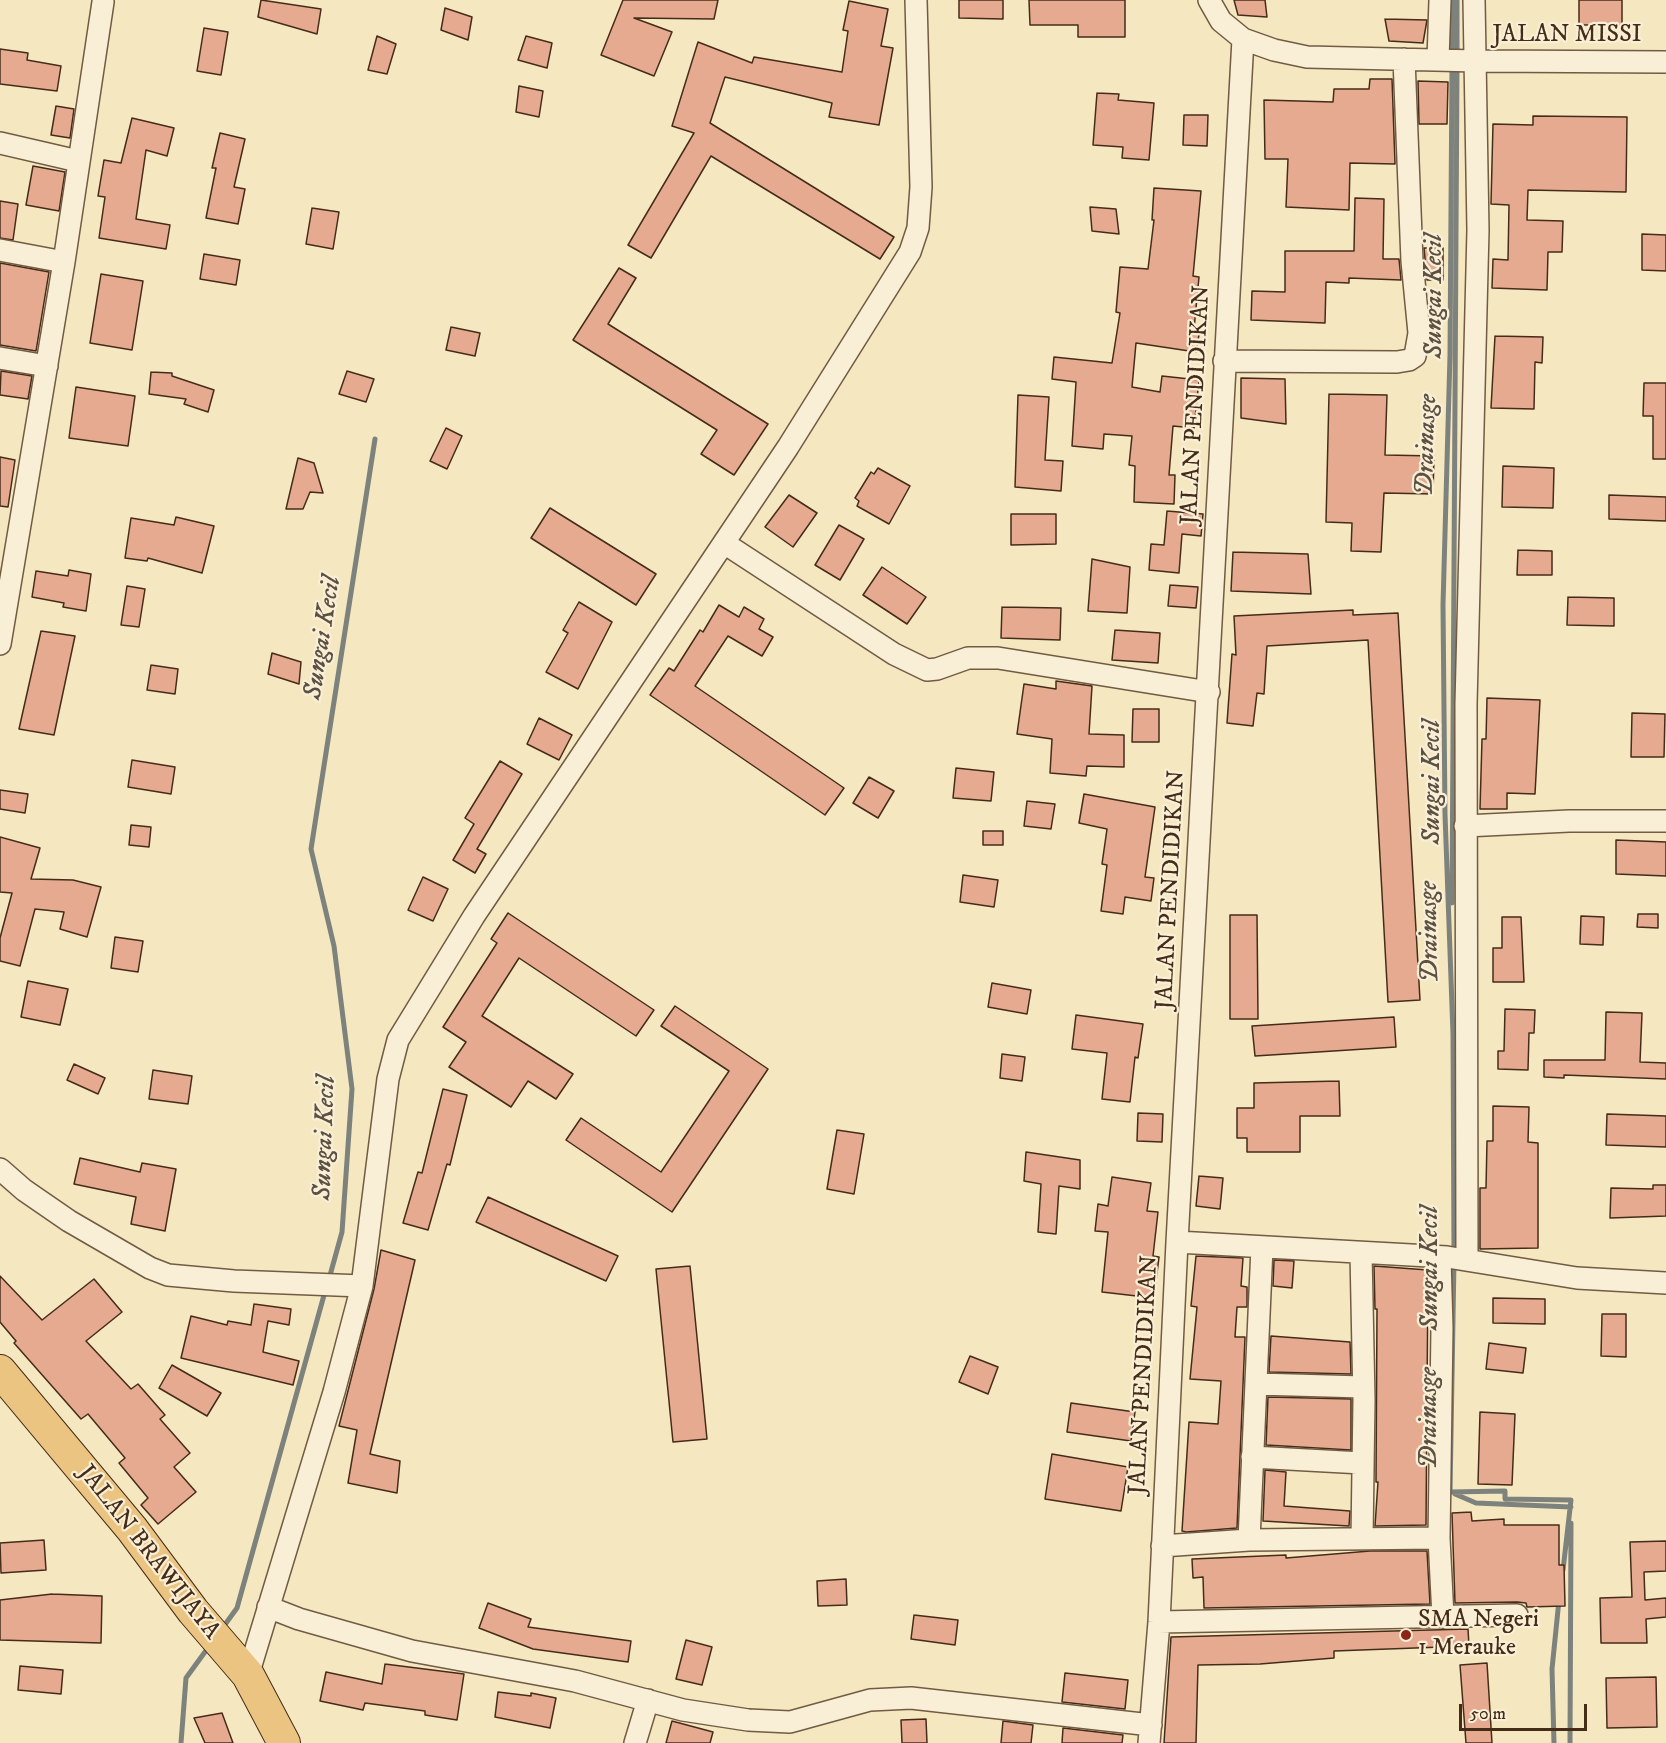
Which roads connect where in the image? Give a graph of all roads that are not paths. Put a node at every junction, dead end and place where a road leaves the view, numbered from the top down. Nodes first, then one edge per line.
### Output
1 (916, 0) edge
2 (1209, 0) edge
3 (1440, 0) edge
4 (1474, 0) edge
5 (103, 2) dead end
6 (1243, 39) junction
7 (1404, 59) junction
8 (1458, 61) junction
9 (1666, 62) edge
10 (0, 143) edge
11 (78, 161) junction
12 (0, 250) edge
13 (64, 262) junction
14 (0, 358) edge
15 (1224, 361) junction
16 (47, 366) junction
17 (8, 542) edge
18 (724, 543) junction
19 (0, 644) edge
20 (1209, 692) junction
21 (1666, 821) edge
22 (1465, 826) junction
23 (0, 1169) edge
24 (1177, 1242) junction
25 (1262, 1247) junction
26 (1361, 1253) junction
27 (1453, 1258) junction
28 (1666, 1283) edge
29 (362, 1286) junction
30 (0, 1371) edge
31 (1257, 1384) junction
32 (1363, 1387) junction
33 (0, 1401) edge
34 (1252, 1457) junction
35 (1362, 1463) junction
36 (1362, 1538) junction
37 (1439, 1538) junction
38 (1249, 1540) junction
39 (1162, 1546) junction
40 (268, 1607) junction
41 (186, 1615) junction
42 (1517, 1616) dead end
43 (1443, 1617) junction
44 (1159, 1623) junction
45 (219, 1656) junction
46 (248, 1676) junction
47 (648, 1700) junction
48 (1150, 1734) edge
49 (263, 1743) edge
50 (284, 1743) edge
51 (635, 1743) edge

1 - 18 street
2 - 6 street, JALAN MISSI
3 - 8 street
4 - 8 street
5 - 11 street
6 - 7 street, JALAN MISSI
6 - 15 street, JALAN PENDIDIKAN
7 - 8 street, JALAN MISSI
7 - 15 street
8 - 9 street, JALAN MISSI
8 - 22 street
10 - 11 street
11 - 13 street
12 - 13 street
13 - 16 street
14 - 16 street
15 - 20 street, JALAN PENDIDIKAN
16 - 17 street
17 - 19 street
18 - 20 street
18 - 29 street
20 - 24 street, JALAN PENDIDIKAN
21 - 22 street
22 - 27 street
23 - 29 street
24 - 25 street
24 - 39 street, JALAN PENDIDIKAN
25 - 26 street
25 - 31 street
26 - 27 street
26 - 32 street
27 - 28 street
27 - 37 street
29 - 40 street
30 - 41 highway, JALAN BRAWIJAYA
31 - 32 street
31 - 34 street
32 - 35 street
33 - 41 highway, JALAN BRAWIJAYA
34 - 35 street
34 - 38 street
35 - 36 street
36 - 37 street
36 - 38 street
37 - 43 street
38 - 39 street
39 - 44 street, JALAN PENDIDIKAN
40 - 46 street
40 - 47 street
41 - 45 highway, JALAN BRAWIJAYA
42 - 43 street
43 - 44 street
44 - 48 street, JALAN PENDIDIKAN
45 - 46 highway, JALAN BRAWIJAYA
45 - 49 highway, JALAN BRAWIJAYA
46 - 50 highway, JALAN BRAWIJAYA
47 - 48 street
47 - 51 street

